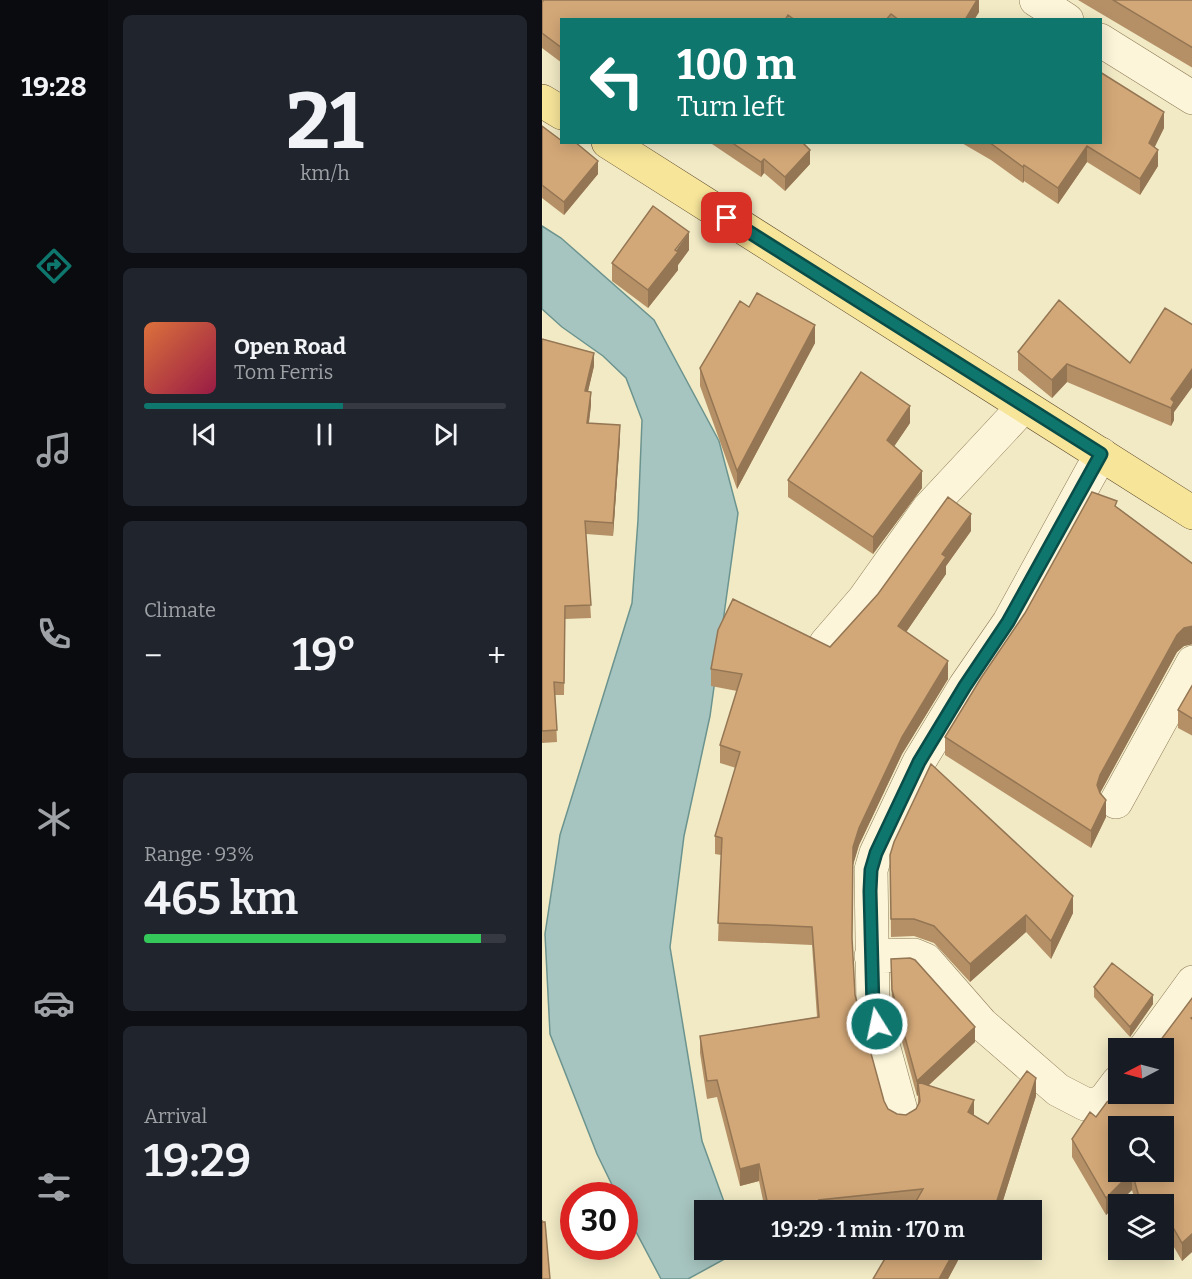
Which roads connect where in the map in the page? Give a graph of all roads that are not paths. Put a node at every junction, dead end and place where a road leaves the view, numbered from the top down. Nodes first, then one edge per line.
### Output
1 (1036, 0) edge
2 (1064, 18) edge
3 (1102, 41) edge
4 (1193, 98) edge
5 (542, 101) edge
6 (560, 112) edge
7 (611, 144) edge
8 (1024, 406) junction
9 (1101, 454) junction
10 (1193, 513) edge
11 (826, 643) edge
12 (1193, 662) edge
13 (1116, 802) dead end
14 (871, 956) junction
15 (1193, 982) edge
16 (1152, 1038) edge
17 (1108, 1095) edge
18 (902, 1114) edge

1 - 2 street
3 - 4 street
5 - 6 main road
7 - 8 main road
8 - 9 main road
8 - 11 street
9 - 10 main road
9 - 14 street
12 - 13 street
14 - 17 street
14 - 18 street
15 - 16 street

